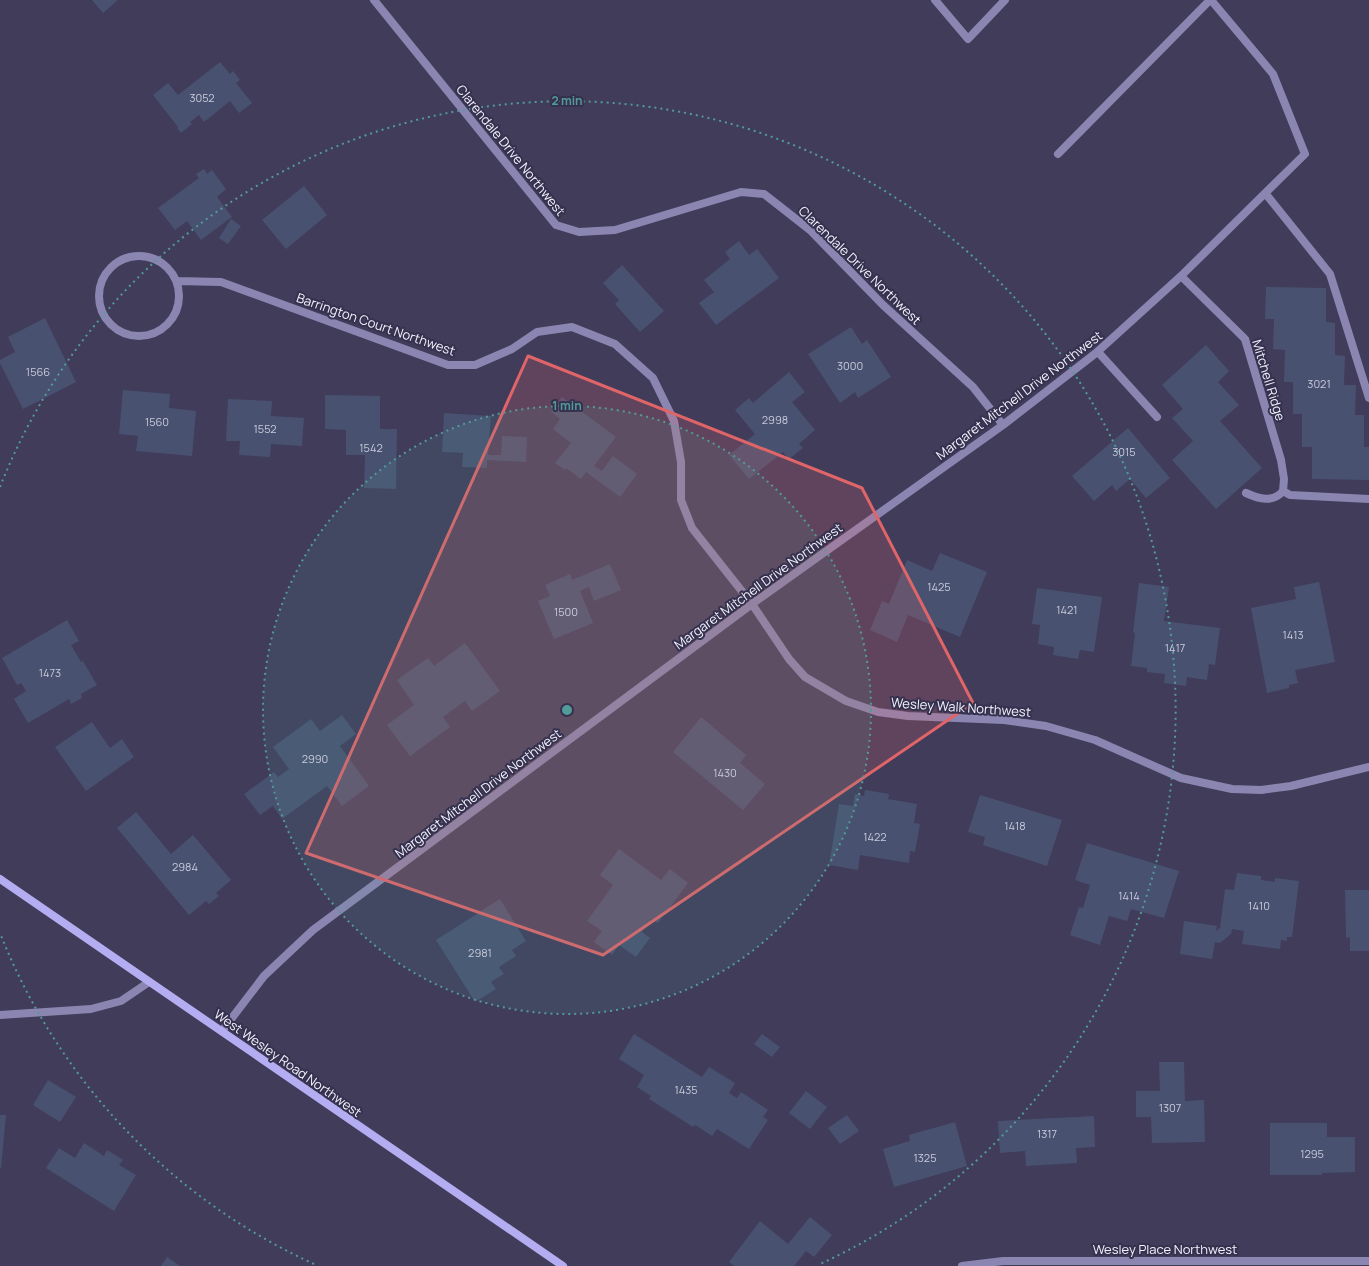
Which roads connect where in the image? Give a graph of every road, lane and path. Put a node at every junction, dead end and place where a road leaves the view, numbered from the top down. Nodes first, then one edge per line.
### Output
1 (374, 0) edge
2 (935, 0) edge
3 (1005, 0) edge
4 (1210, 0) edge
5 (1058, 154) dead end
6 (1266, 193) junction
7 (1181, 276) junction
8 (177, 282) junction
9 (1098, 352) junction
10 (1369, 398) edge
11 (1157, 417) dead end
12 (1003, 425) junction
13 (1283, 491) junction
14 (1246, 493) dead end
15 (1369, 499) edge
16 (752, 604) junction
17 (1369, 767) edge
18 (0, 880) edge
19 (149, 982) junction
20 (0, 1015) edge
21 (222, 1031) junction
22 (1369, 1261) edge
23 (563, 1266) edge
24 (962, 1266) edge

1 - 12 street, Clarendale Drive Northwest
2 - 3 street
4 - 5 street
4 - 6 street, Margaret Mitchell Drive Northwest
6 - 7 street, Margaret Mitchell Drive Northwest
6 - 10 street
7 - 9 street, Margaret Mitchell Drive Northwest
7 - 13 street, Mitchell Ridge
8 - 8 street
8 - 16 street, Barrington Court Northwest
9 - 11 street
9 - 12 street, Margaret Mitchell Drive Northwest
12 - 16 street, Margaret Mitchell Drive Northwest
13 - 14 street
13 - 15 street
16 - 17 street, Wesley Walk Northwest
16 - 21 street, Margaret Mitchell Drive Northwest
18 - 19 street, West Wesley Road Northwest
19 - 20 street
19 - 21 street, West Wesley Road Northwest
21 - 23 street, West Wesley Road Northwest
22 - 24 street, Wesley Place Northwest

